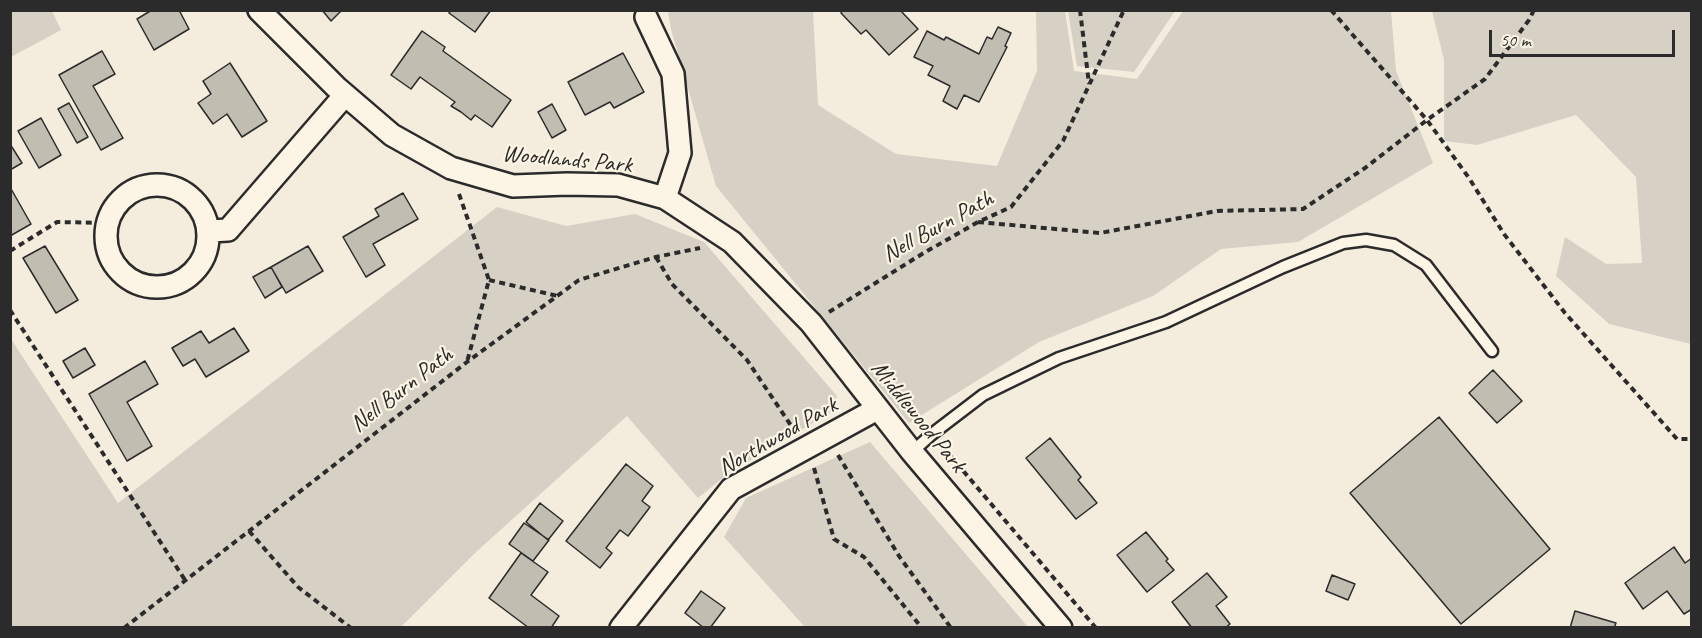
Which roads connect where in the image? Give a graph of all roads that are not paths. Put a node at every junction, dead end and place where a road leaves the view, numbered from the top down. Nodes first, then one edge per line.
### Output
1 (259, 10) edge
2 (646, 17) dead end
3 (345, 95) junction
4 (665, 198) junction
5 (209, 231) junction
6 (732, 242) joint
7 (1491, 351) dead end
8 (877, 409) junction
9 (912, 452) junction
10 (621, 627) edge
11 (1061, 627) edge

1 - 3 street, Woodlands Park
2 - 4 street
3 - 4 street, Woodlands Park
3 - 5 street
4 - 6 street, Woodlands Park
5 - 5 street
6 - 8 street, Middlewood Park
7 - 9 lane
8 - 9 street, Middlewood Park
8 - 10 street, Northwood Park
9 - 11 street, Middlewood Park

